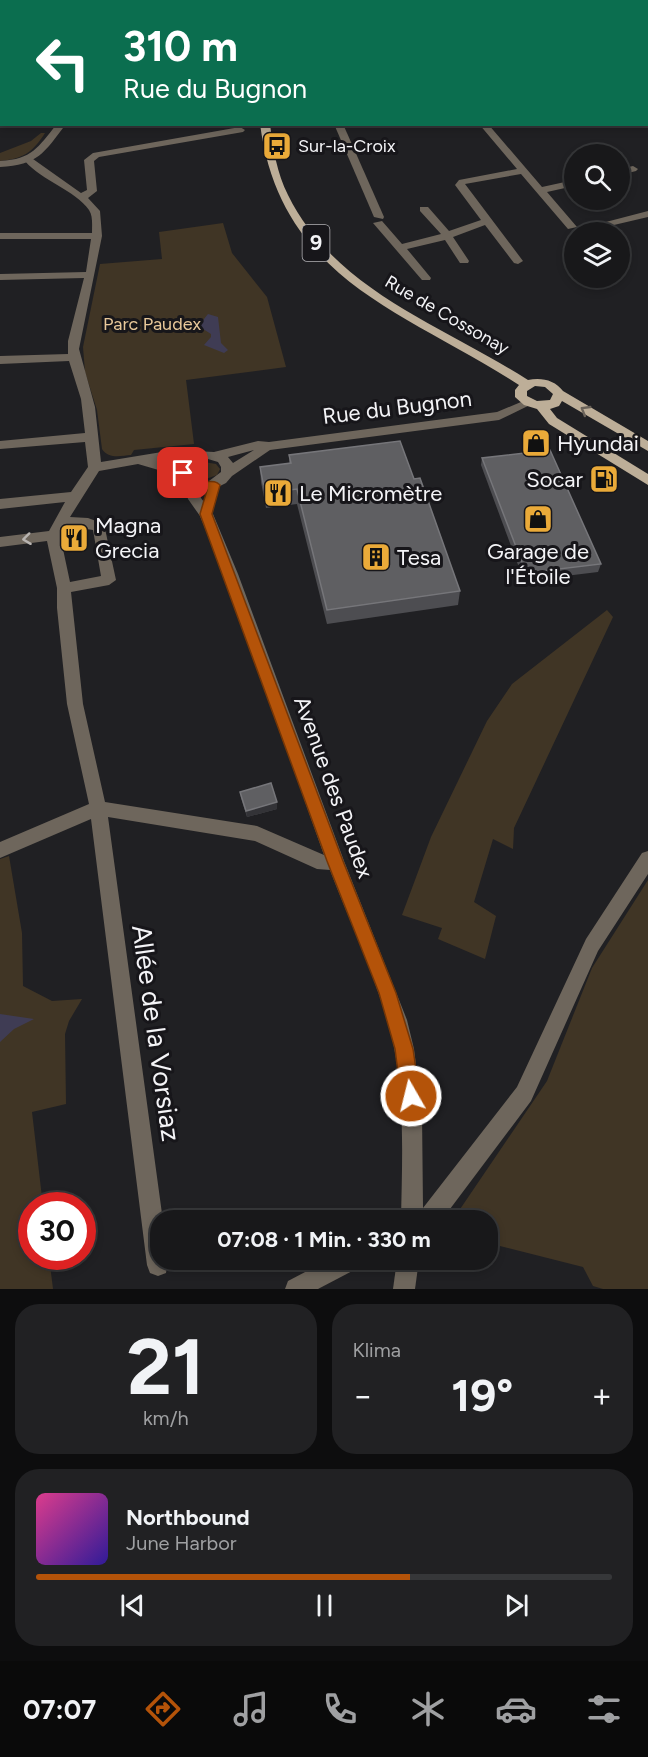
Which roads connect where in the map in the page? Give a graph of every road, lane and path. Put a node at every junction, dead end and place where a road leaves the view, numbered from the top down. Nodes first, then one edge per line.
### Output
1 (60, 126) edge
2 (265, 126) edge
3 (339, 126) edge
4 (485, 126) edge
5 (240, 130) dead end
6 (30, 161) junction
7 (0, 164) edge
8 (633, 169) dead end
9 (630, 170) edge
10 (523, 171) junction
11 (564, 185) edge
12 (540, 190) junction
13 (80, 198) junction
14 (424, 209) dead end
15 (648, 214) edge
16 (488, 221) junction
17 (570, 222) edge
18 (616, 222) edge
19 (447, 235) junction
20 (0, 236) edge
21 (97, 236) junction
22 (399, 248) junction
23 (464, 261) dead end
24 (519, 261) dead end
25 (90, 275) junction
26 (0, 277) edge
27 (426, 278) dead end
28 (74, 357) junction
29 (0, 360) edge
30 (526, 384) junction
31 (559, 394) junction
32 (534, 404) junction
33 (91, 437) junction
34 (0, 445) edge
35 (269, 446) junction
36 (648, 447) edge
37 (200, 456) junction
38 (216, 456) junction
39 (137, 461) junction
40 (95, 467) junction
41 (229, 472) junction
42 (187, 478) junction
43 (648, 480) edge
44 (214, 485) junction
45 (75, 496) junction
46 (0, 504) edge
47 (206, 514) junction
48 (61, 521) junction
49 (53, 535) junction
50 (0, 542) edge
51 (64, 588) junction
52 (98, 808) junction
53 (0, 850) edge
54 (648, 859) edge
55 (335, 861) junction
56 (151, 1210) edge
57 (412, 1210) edge
58 (436, 1210) edge
59 (331, 1270) edge
60 (407, 1270) edge
61 (296, 1289) edge
62 (404, 1289) edge

1 - 6 street
2 - 30 main road, Rue de Cossonay / 9
3 - 22 street
4 - 10 street
5 - 13 street
6 - 7 street
6 - 13 street
8 - 9 street
10 - 12 street
10 - 16 street
11 - 12 street
12 - 17 street
13 - 21 street
14 - 19 street
15 - 18 street
16 - 19 street
16 - 24 street
19 - 22 street
19 - 23 street
20 - 21 street
21 - 25 street
22 - 27 street
25 - 26 street
25 - 28 street
28 - 29 street
28 - 33 street
30 - 31 main road, Rue de Cossonay / 9
30 - 32 main road
31 - 32 main road
36 -> 31 main road, Rue de Cossonay / 9
32 - 35 street, Rue du Bugnon
32 - 43 main road
33 - 34 street
33 - 40 street
35 - 38 street, Rue du Bugnon
35 - 41 street, Rue du Bugnon
37 - 38 street, Rue du Bugnon
37 - 39 street, Rue du Bugnon
37 - 42 street
38 - 41 street
39 - 40 street, Rue du Bugnon
39 - 42 street, Rue du Bugnon
40 - 45 street
41 - 44 street, Rue du Bugnon
42 - 44 street, Rue du Bugnon
42 - 47 street, Avenue des Paudex
44 - 47 street
45 - 46 street
45 - 48 street
47 - 55 street, Avenue des Paudex
48 - 49 street
48 - 51 street
49 -> 50 street
49 - 51 street, Allée de la Vorsiaz
51 - 52 street, Allée de la Vorsiaz
52 - 53 street
52 - 55 street
52 - 56 street, Allée de la Vorsiaz
54 - 58 street
55 - 57 street, Avenue des Paudex
59 - 61 street
60 - 62 street

